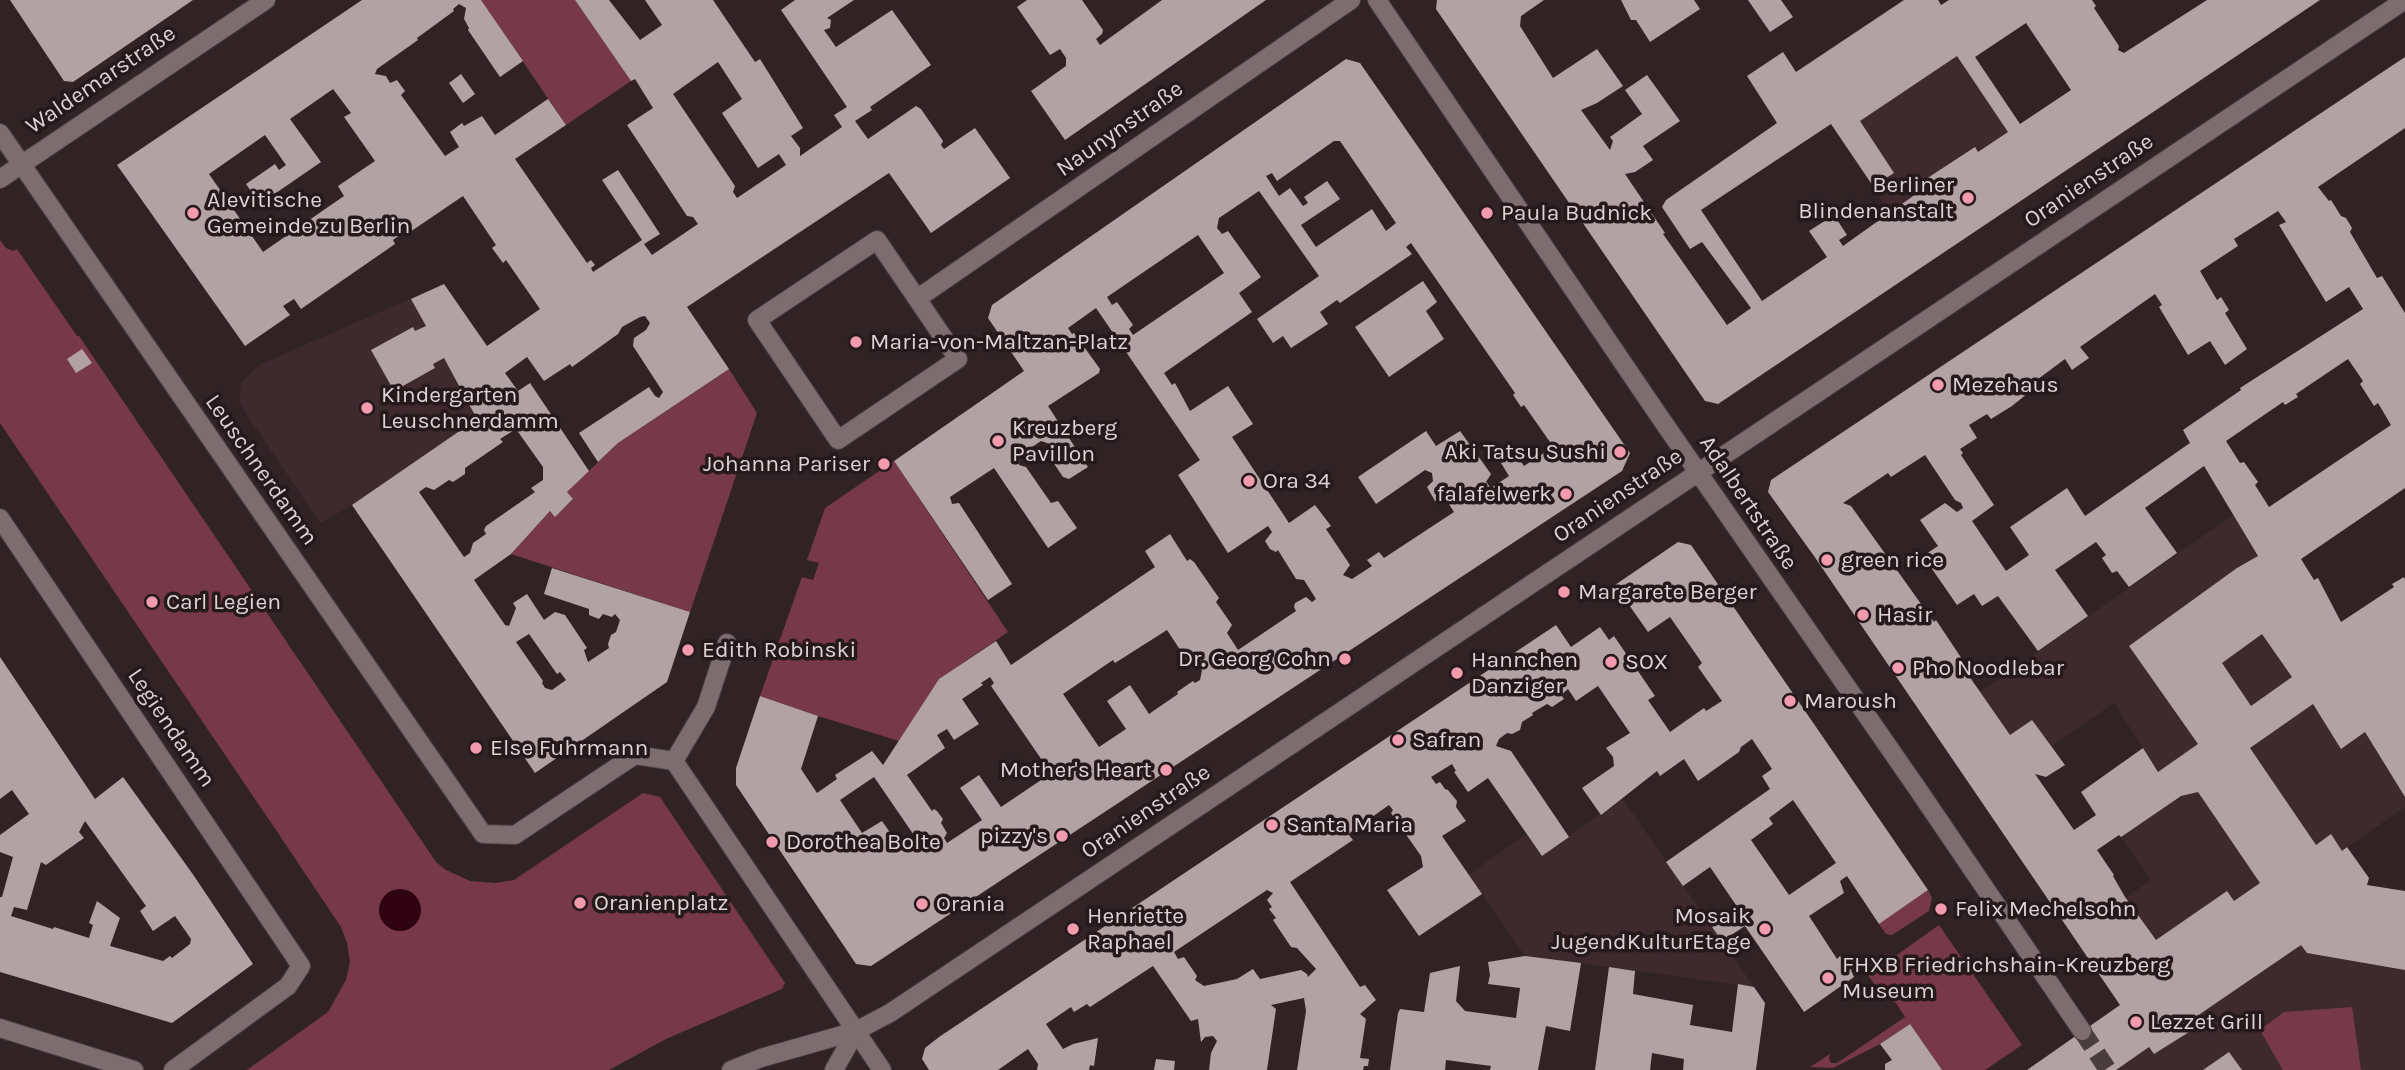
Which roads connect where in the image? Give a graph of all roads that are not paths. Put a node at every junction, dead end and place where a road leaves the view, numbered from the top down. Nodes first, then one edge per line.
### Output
1 (266, 0) edge
2 (1350, 0) edge
3 (1377, 0) edge
4 (2405, 0) edge
5 (0, 133) edge
6 (20, 165) junction
7 (0, 179) edge
8 (918, 298) junction
9 (1698, 472) junction
10 (0, 518) edge
11 (727, 643) dead end
12 (674, 761) junction
13 (0, 1028) edge
14 (856, 1031) junction
15 (2082, 1031) tunnel mouth
16 (134, 1070) edge
17 (173, 1070) edge
18 (731, 1070) edge
19 (834, 1070) edge
20 (881, 1070) edge

1 - 6 street, Waldemarstraße
2 - 8 street, Naunynstraße
3 - 9 street, Adalbertstraße
4 - 9 street, Oranienstraße
5 - 6 street, Leuschnerdamm
6 - 7 street, Waldemarstraße
6 - 12 street, Leuschnerdamm
8 - 8 street
9 - 14 street, Oranienstraße
9 - 15 street, Adalbertstraße
10 - 17 street, Legiendamm
11 - 12 street
12 - 14 street
13 - 16 street
14 - 18 street, Oranienstraße
14 - 19 street
14 - 20 street

